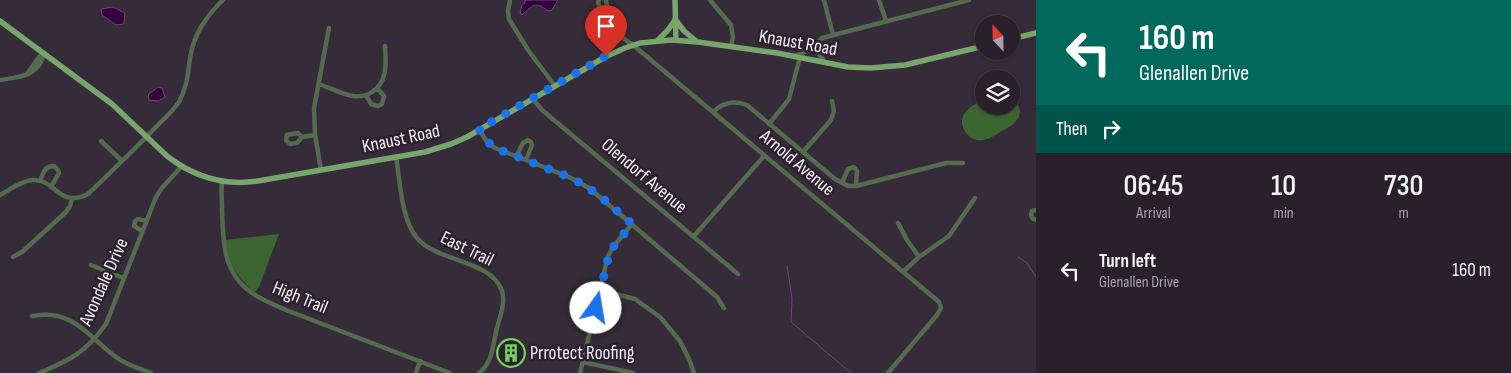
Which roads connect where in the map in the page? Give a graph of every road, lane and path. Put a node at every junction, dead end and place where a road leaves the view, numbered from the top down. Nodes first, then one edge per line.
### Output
1 (224, 0) edge
2 (510, 0) edge
3 (599, 0) edge
4 (606, 0) edge
5 (675, 0) edge
6 (710, 0) edge
7 (824, 0) edge
8 (879, 0) edge
9 (969, 0) edge
10 (604, 15) junction
11 (675, 19) junction
12 (0, 20) edge
13 (886, 21) junction
14 (329, 28) dead end
15 (1036, 33) edge
16 (833, 35) junction
17 (1020, 37) edge
18 (676, 40) junction
19 (657, 41) junction
20 (698, 42) junction
21 (633, 45) junction
22 (385, 46) dead end
23 (731, 46) junction
24 (816, 46) junction
25 (975, 48) edge
26 (44, 53) junction
27 (797, 57) junction
28 (826, 63) junction
29 (0, 80) edge
30 (319, 84) junction
31 (555, 86) junction
32 (377, 88) junction
33 (366, 95) junction
34 (533, 99) junction
35 (832, 101) dead end
36 (713, 112) junction
37 (769, 124) junction
38 (479, 129) junction
39 (315, 134) junction
40 (147, 137) junction
41 (302, 137) dead end
42 (101, 141) dead end
43 (803, 152) junction
44 (764, 156) junction
45 (396, 157) junction
46 (516, 157) junction
47 (526, 160) junction
48 (122, 161) junction
49 (963, 163) dead end
50 (181, 167) junction
51 (321, 170) junction
52 (40, 181) junction
53 (222, 181) junction
54 (842, 183) junction
55 (856, 186) junction
56 (51, 187) junction
57 (0, 195) edge
58 (72, 198) junction
59 (975, 198) dead end
60 (1036, 210) edge
61 (1036, 220) edge
62 (146, 221) junction
63 (898, 223) dead end
64 (632, 224) junction
65 (142, 231) junction
66 (694, 236) junction
67 (13, 257) dead end
68 (919, 257) junction
69 (91, 265) dead end
70 (903, 272) junction
71 (738, 274) dead end
72 (123, 278) junction
73 (600, 290) junction
74 (724, 308) dead end
75 (32, 316) dead end
76 (95, 339) junction
77 (420, 361) junction
78 (583, 362) junction
79 (137, 370) edge
80 (482, 371) edge
81 (39, 373) edge
82 (151, 373) edge
83 (416, 373) edge
84 (450, 373) edge
85 (580, 373) edge
86 (633, 373) edge
87 (694, 373) edge
88 (888, 373) edge

1 - 40 street
2 - 31 street
3 - 10 street, Arnold Avenue
4 - 10 street
5 - 11 main road
6 - 23 street
7 - 16 street
8 - 13 street
9 - 13 street
10 - 21 street, Arnold Avenue
11 - 18 main road
11 - 19 main road
11 - 20 main road
12 - 26 main road, Knaust Road
13 - 16 street
14 - 30 street
15 - 17 main road
16 - 24 street
18 - 19 main road, Knaust Road
18 - 20 main road, Knaust Road
19 - 21 main road, Knaust Road
20 - 23 main road, Knaust Road
21 - 31 main road, Knaust Road
21 - 36 street, Arnold Avenue
22 - 32 street
23 - 27 main road, Knaust Road
24 - 27 street
24 - 28 street
25 - 28 main road, Knaust Road
26 - 29 street
26 - 40 main road, Knaust Road
27 - 28 main road, Knaust Road
27 - 37 street
30 - 33 street
30 - 39 street
31 - 34 main road, Knaust Road
32 - 33 street
32 - 33 street
34 - 38 main road, Knaust Road
34 - 66 street, Olendorf Avenue
35 - 43 street
36 - 37 street
36 - 44 street, Arnold Avenue
37 - 43 street
38 - 45 main road, Knaust Road
38 - 46 street
39 - 41 street
39 - 51 street
40 - 48 street
40 - 50 main road, Knaust Road
42 - 48 street
43 - 54 street
44 - 66 street
44 - 70 street, Arnold Avenue
45 - 51 main road, Knaust Road
45 - 80 street, East Trail
46 - 47 street
46 - 47 street
47 - 64 street
48 - 58 street
49 - 55 street
50 - 53 main road, Knaust Road
50 - 62 street, Avondale Drive
51 - 53 main road, Knaust Road
52 - 56 street
52 - 56 street
52 - 57 street
53 - 77 street, High Trail
54 - 55 street
54 - 55 street
56 - 58 street
58 - 67 street
59 - 68 street
60 - 61 street
62 - 65 street, Avondale Drive
62 - 65 street, Avondale Drive
63 - 68 street
64 - 73 street
64 - 74 street
65 - 72 street, Avondale Drive
66 - 71 street, Olendorf Avenue
68 - 70 street
69 - 72 street
70 - 88 street, Arnold Avenue
72 - 76 street, Avondale Drive
73 - 78 street
73 - 87 street
75 - 76 street
76 - 79 street
76 - 81 street, Avondale Drive
77 - 83 street
77 - 84 street, High Trail
78 - 85 street
78 - 86 street
79 - 82 street

